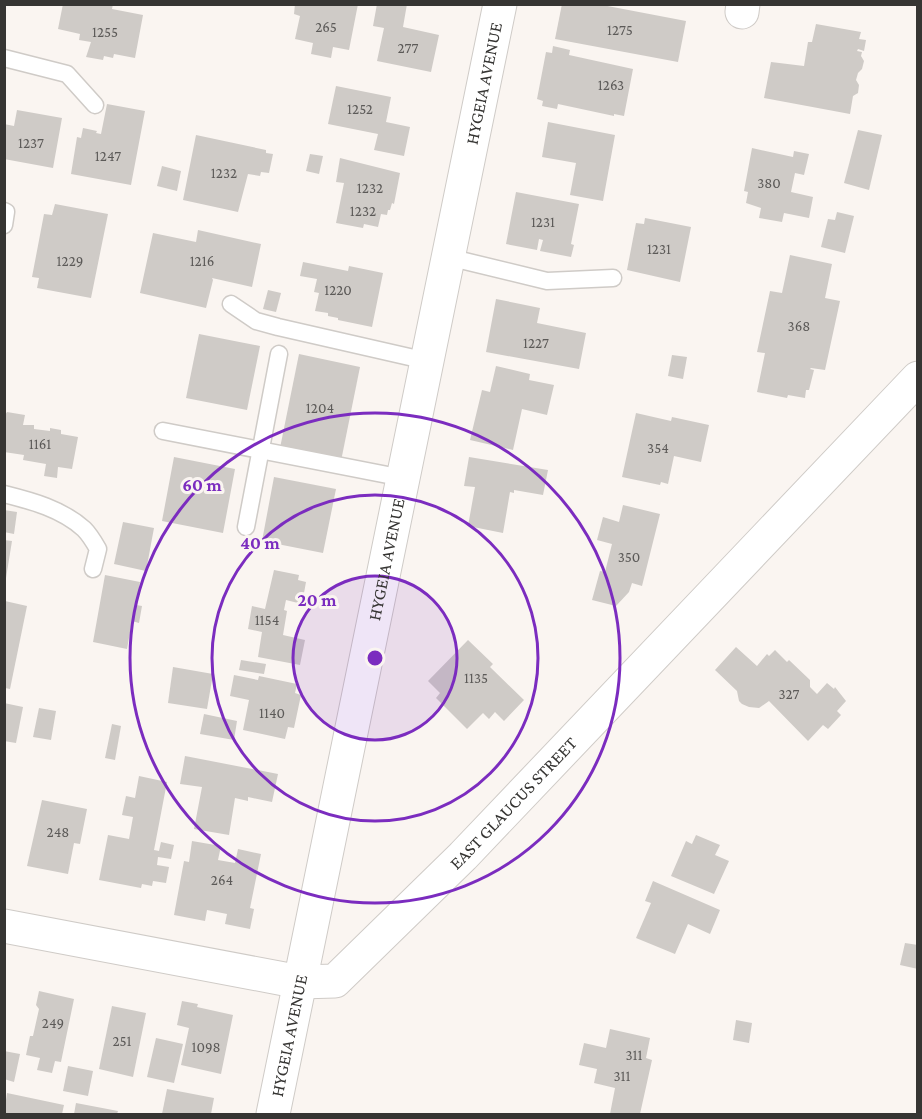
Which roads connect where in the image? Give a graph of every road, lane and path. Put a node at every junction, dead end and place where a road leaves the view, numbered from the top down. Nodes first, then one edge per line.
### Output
1 (500, 4) edge
2 (4, 58) edge
3 (95, 105) dead end
4 (4, 211) edge
5 (4, 225) edge
6 (448, 257) junction
7 (613, 279) dead end
8 (231, 304) dead end
9 (279, 354) dead end
10 (427, 361) junction
11 (918, 378) edge
12 (163, 431) dead end
13 (260, 450) junction
14 (403, 478) junction
15 (4, 494) edge
16 (246, 526) dead end
17 (93, 569) dead end
18 (4, 926) edge
19 (300, 982) junction
20 (273, 1114) edge

1 - 6 street, HYGEIA AVENUE
2 - 3 lane
4 - 5 lane
6 - 7 lane
6 - 10 street, HYGEIA AVENUE
8 - 10 lane
9 - 13 lane
10 - 14 street, HYGEIA AVENUE
11 - 19 street, EAST GLAUCUS STREET
12 - 13 lane
13 - 14 lane
13 - 16 lane
14 - 19 street, HYGEIA AVENUE
15 - 17 lane
18 - 19 street, EAST GLAUCUS STREET
19 - 20 street, HYGEIA AVENUE

